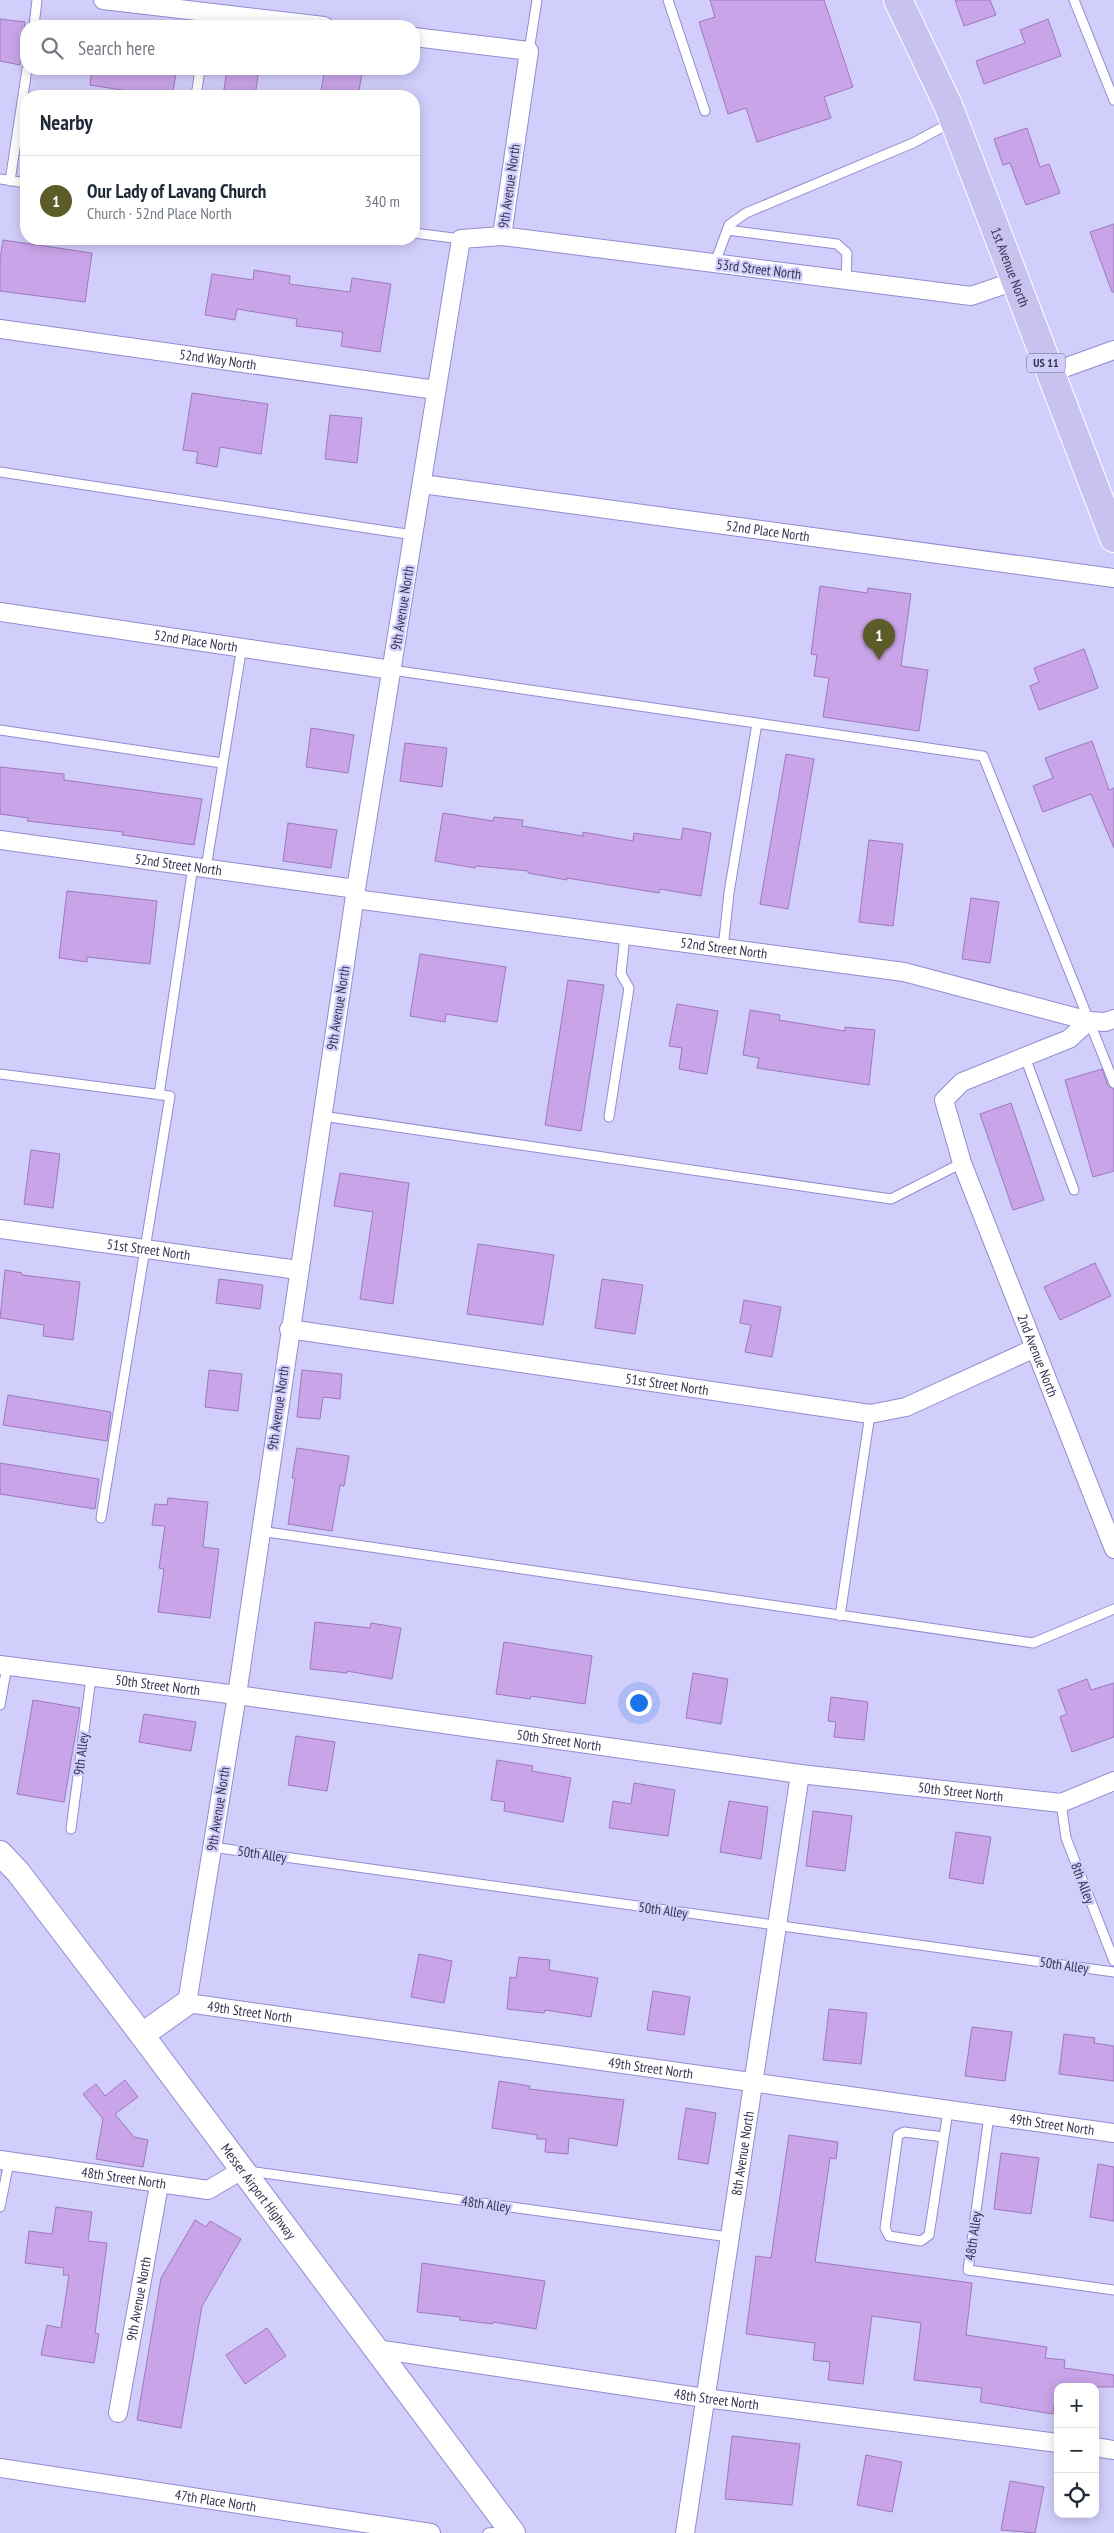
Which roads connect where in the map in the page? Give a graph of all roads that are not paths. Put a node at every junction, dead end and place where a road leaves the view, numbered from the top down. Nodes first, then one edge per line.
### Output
1 (38, 0) edge
2 (103, 0) edge
3 (537, 0) edge
4 (668, 0) edge
5 (898, 0) edge
6 (1074, 0) edge
7 (207, 19) edge
8 (35, 20) edge
9 (224, 20) edge
10 (420, 38) edge
11 (529, 50) junction
12 (26, 75) edge
13 (199, 75) edge
14 (24, 90) edge
15 (197, 90) edge
16 (1114, 100) edge
17 (705, 112) dead end
18 (20, 115) edge
19 (954, 121) junction
20 (0, 179) edge
21 (10, 180) junction
22 (20, 181) edge
23 (727, 230) junction
24 (420, 234) edge
25 (502, 236) junction
26 (461, 239) junction
27 (715, 263) junction
28 (846, 280) junction
29 (1015, 281) junction
30 (0, 329) edge
31 (1114, 350) edge
32 (1050, 373) junction
33 (436, 390) junction
34 (0, 472) edge
35 (422, 484) junction
36 (413, 535) junction
37 (1114, 538) edge
38 (1114, 578) edge
39 (0, 612) edge
40 (242, 646) junction
41 (392, 670) junction
42 (757, 723) junction
43 (0, 730) edge
44 (222, 762) junction
45 (0, 840) edge
46 (200, 867) junction
47 (355, 894) junction
48 (625, 934) junction
49 (723, 948) junction
50 (1114, 1019) edge
51 (1090, 1021) junction
52 (1025, 1057) junction
53 (0, 1074) edge
54 (1114, 1083) edge
55 (159, 1095) junction
56 (322, 1116) junction
57 (609, 1117) dead end
58 (962, 1163) junction
59 (1074, 1190) dead end
60 (0, 1229) edge
61 (146, 1249) junction
62 (298, 1270) junction
63 (289, 1329) junction
64 (1035, 1348) junction
65 (870, 1414) junction
66 (101, 1518) dead end
67 (260, 1532) junction
68 (1114, 1549) edge
69 (1114, 1609) edge
70 (840, 1616) junction
71 (4, 1666) edge
72 (91, 1678) junction
73 (237, 1696) junction
74 (0, 1705) edge
75 (800, 1774) junction
76 (1114, 1781) edge
77 (1061, 1803) junction
78 (71, 1829) dead end
79 (212, 1847) junction
80 (0, 1853) edge
81 (776, 1926) junction
82 (1114, 1960) edge
83 (1114, 1972) edge
84 (187, 2004) junction
85 (142, 2035) junction
86 (752, 2084) junction
87 (948, 2111) junction
88 (989, 2116) junction
89 (1114, 2133) edge
90 (944, 2137) junction
91 (5, 2161) edge
92 (242, 2170) junction
93 (159, 2185) junction
94 (0, 2207) edge
95 (729, 2237) junction
96 (1114, 2290) edge
97 (376, 2350) junction
98 (705, 2398) junction
99 (118, 2414) dead end
100 (1054, 2442) edge
101 (1099, 2448) edge
102 (1114, 2450) edge
103 (0, 2468) edge
104 (513, 2532) edge
105 (431, 2533) edge
106 (488, 2533) edge
107 (685, 2533) edge

1 - 8 lane
2 - 7 street
3 - 11 lane
4 - 17 lane
5 - 19 main road, 1st Avenue North / US 11
6 - 16 lane
7 - 9 street
10 - 11 street
11 - 25 street, 9th Avenue North
12 - 14 lane
13 - 15 lane
18 - 21 lane
19 - 23 lane
19 - 29 main road, 1st Avenue North / US 11
20 - 21 lane
21 - 22 lane
23 - 27 lane
23 - 28 lane
24 - 26 lane
25 - 26 street, 9th Avenue North
25 - 27 street, 53rd Street North
26 - 33 street, 9th Avenue North
27 - 28 street, 53rd Street North
28 - 29 street, 53rd Street North
29 - 32 main road, 1st Avenue North / US 11
30 - 33 street, 52nd Way North
31 - 32 street
32 - 37 main road, 1st Avenue North / US 11
33 - 35 street, 9th Avenue North
34 - 36 lane
35 - 36 street, 9th Avenue North
35 - 38 street, 52nd Place North
36 - 41 street, 9th Avenue North
39 - 40 street, 52nd Place North
40 - 41 street, 52nd Place North
40 - 44 lane
41 - 42 lane
41 - 47 street, 9th Avenue North
42 - 49 lane
42 - 51 lane
43 - 44 lane
44 - 46 lane
45 - 46 street, 52nd Street North
46 - 47 street, 52nd Street North
46 - 55 lane
47 - 48 street, 52nd Street North
47 - 56 street, 9th Avenue North
48 - 49 street, 52nd Street North
48 - 57 lane
49 - 51 street, 52nd Street North
50 - 51 street, 52nd Street North
51 - 52 street
51 - 54 lane
52 - 58 street
52 - 59 lane
53 - 55 lane
55 - 61 lane
56 - 58 lane
56 - 62 street, 9th Avenue North
58 - 64 street, 2nd Avenue North
60 - 61 street, 51st Street North
61 - 62 street, 51st Street North
61 - 66 lane
62 - 63 street, 9th Avenue North
63 - 65 street, 51st Street North
63 - 67 street, 9th Avenue North
64 - 65 street, 51st Street North
64 - 68 street, 2nd Avenue North
65 - 70 lane
67 - 70 lane
67 - 73 street, 9th Avenue North
69 - 70 lane
71 - 72 street, 50th Street North
71 - 74 lane
72 - 73 street, 50th Street North
72 - 78 lane, 9th Alley
73 - 75 street, 50th Street North
73 - 79 street, 9th Avenue North
75 - 77 street, 50th Street North
75 - 81 street, 8th Avenue North
76 - 77 street, 50th Street North
77 - 82 lane, 8th Alley
79 - 81 lane, 50th Alley
79 - 84 street, 9th Avenue North
80 - 85 main road, Messer Airport Highway
81 - 83 lane, 50th Alley
81 - 86 street, 8th Avenue North
84 - 85 main road
84 - 86 street, 49th Street North
85 - 92 main road, Messer Airport Highway
86 - 87 street, 49th Street North
86 - 95 street, 8th Avenue North
87 - 88 street, 49th Street North
87 - 90 lane
88 - 89 street, 49th Street North
88 - 96 lane, 48th Alley
90 - 90 lane
91 - 93 street, 48th Street North
91 - 94 lane
92 - 93 street, 48th Street North
92 - 95 lane, 48th Alley
92 - 97 main road, Messer Airport Highway
93 - 99 street, 9th Avenue North
95 - 98 street, 8th Avenue North
97 - 98 street, 48th Street North
97 - 104 main road, Messer Airport Highway
98 - 100 street, 48th Street North
98 - 107 street, 8th Avenue North
101 - 102 street
103 - 105 street, 47th Place North
104 - 106 lane

